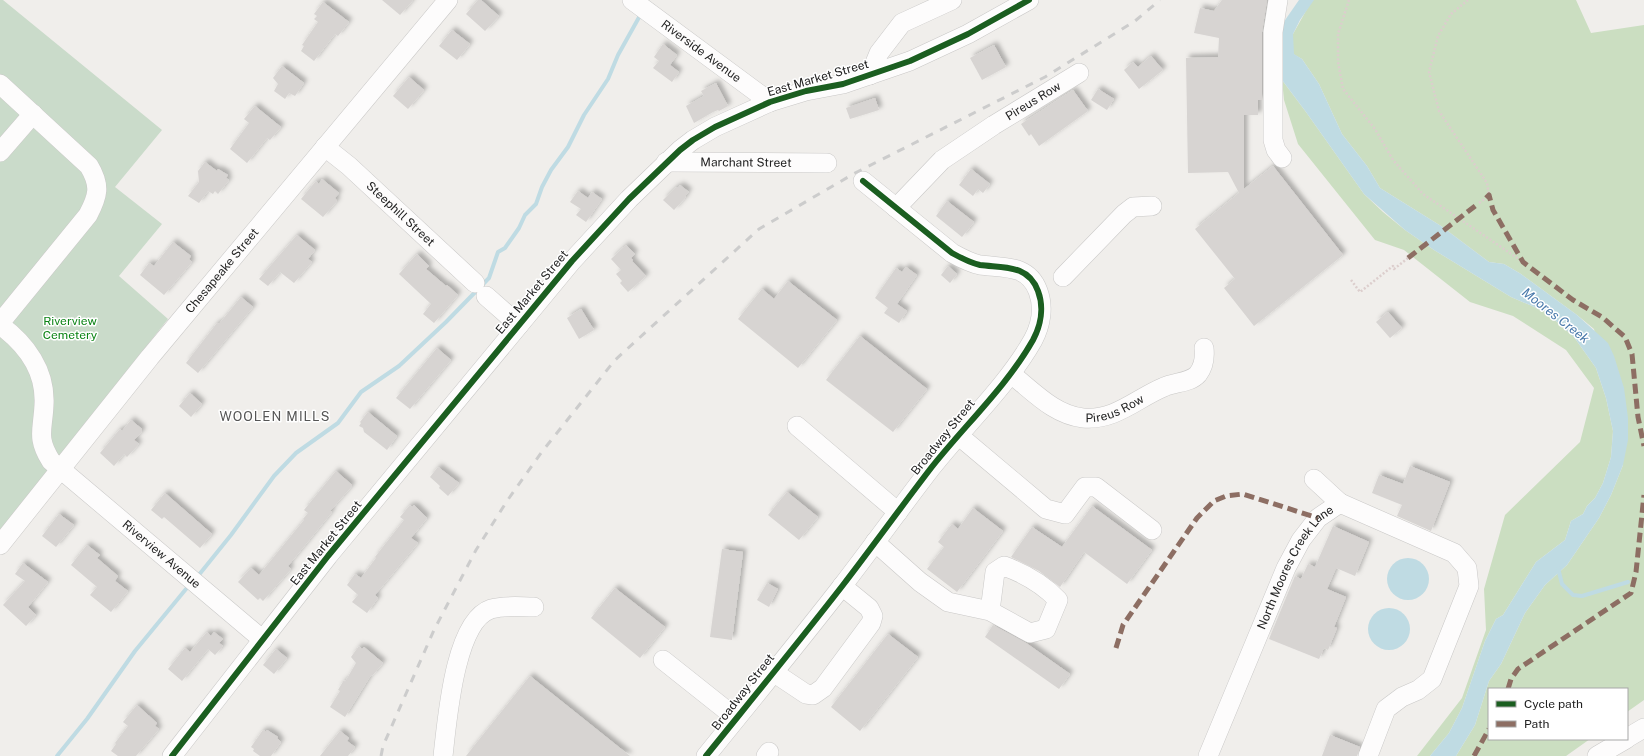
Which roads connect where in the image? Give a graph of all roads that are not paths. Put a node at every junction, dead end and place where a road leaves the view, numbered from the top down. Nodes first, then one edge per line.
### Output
1 (448, 0) edge
2 (632, 0) edge
3 (952, 0) edge
4 (1029, 0) edge
5 (1278, 0) edge
6 (1079, 73) dead end
7 (870, 74) junction
8 (0, 84) edge
9 (770, 102) junction
10 (33, 114) junction
11 (325, 147) junction
12 (0, 152) edge
13 (1282, 158) dead end
14 (666, 162) junction
15 (826, 163) dead end
16 (863, 181) dead end
17 (1152, 206) dead end
18 (896, 208) junction
19 (1063, 277) dead end
20 (0, 324) edge
21 (519, 325) junction
22 (1204, 348) dead end
23 (1011, 374) junction
24 (797, 426) dead end
25 (958, 435) junction
26 (60, 469) junction
27 (1314, 479) dead end
28 (1340, 503) junction
29 (898, 512) junction
30 (1152, 530) dead end
31 (875, 542) junction
32 (0, 545) edge
33 (842, 586) junction
34 (534, 607) dead end
35 (990, 611) dead end
36 (263, 640) junction
37 (663, 660) dead end
38 (773, 672) junction
39 (736, 718) junction
40 (1644, 728) edge
41 (1628, 738) edge
42 (1624, 740) edge
43 (172, 756) edge
44 (443, 756) edge
45 (706, 756) edge
46 (1208, 756) edge
47 (1368, 756) edge
48 (1597, 756) edge

1 - 11 street, Chesapeake Street
2 - 9 street, Riverside Avenue
3 - 7 street
4 - 7 street, East Market Street
5 - 13 street
6 - 18 street, Pireus Row
7 - 9 street, East Market Street
8 - 10 street
9 - 14 street, East Market Street
10 - 12 street
10 - 20 street
11 - 21 street, Steephill Street
11 - 26 street, Chesapeake Street
14 - 15 street, Marchant Street
14 - 21 street, East Market Street
16 - 18 street, Broadway Street
17 - 19 street
18 - 23 street, Broadway Street
20 - 26 street, Riverview Avenue
21 - 36 street, East Market Street
22 - 23 street, Pireus Row
23 - 25 street, Broadway Street
24 - 29 street
25 - 29 street, Broadway Street
25 - 30 street
26 - 32 street, Chesapeake Street
26 - 36 street, Riverview Avenue
27 - 28 street
28 - 46 street, North Moores Creek Lane
28 - 47 street, North Moores Creek Lane
29 - 31 street, Broadway Street
31 - 33 street, Broadway Street
31 - 35 street
33 - 38 street, Broadway Street
33 - 38 street
34 - 44 street
36 - 43 street, East Market Street
37 - 39 street
38 - 39 street, Broadway Street
39 - 45 street, Broadway Street
40 - 41 street
42 - 48 street

